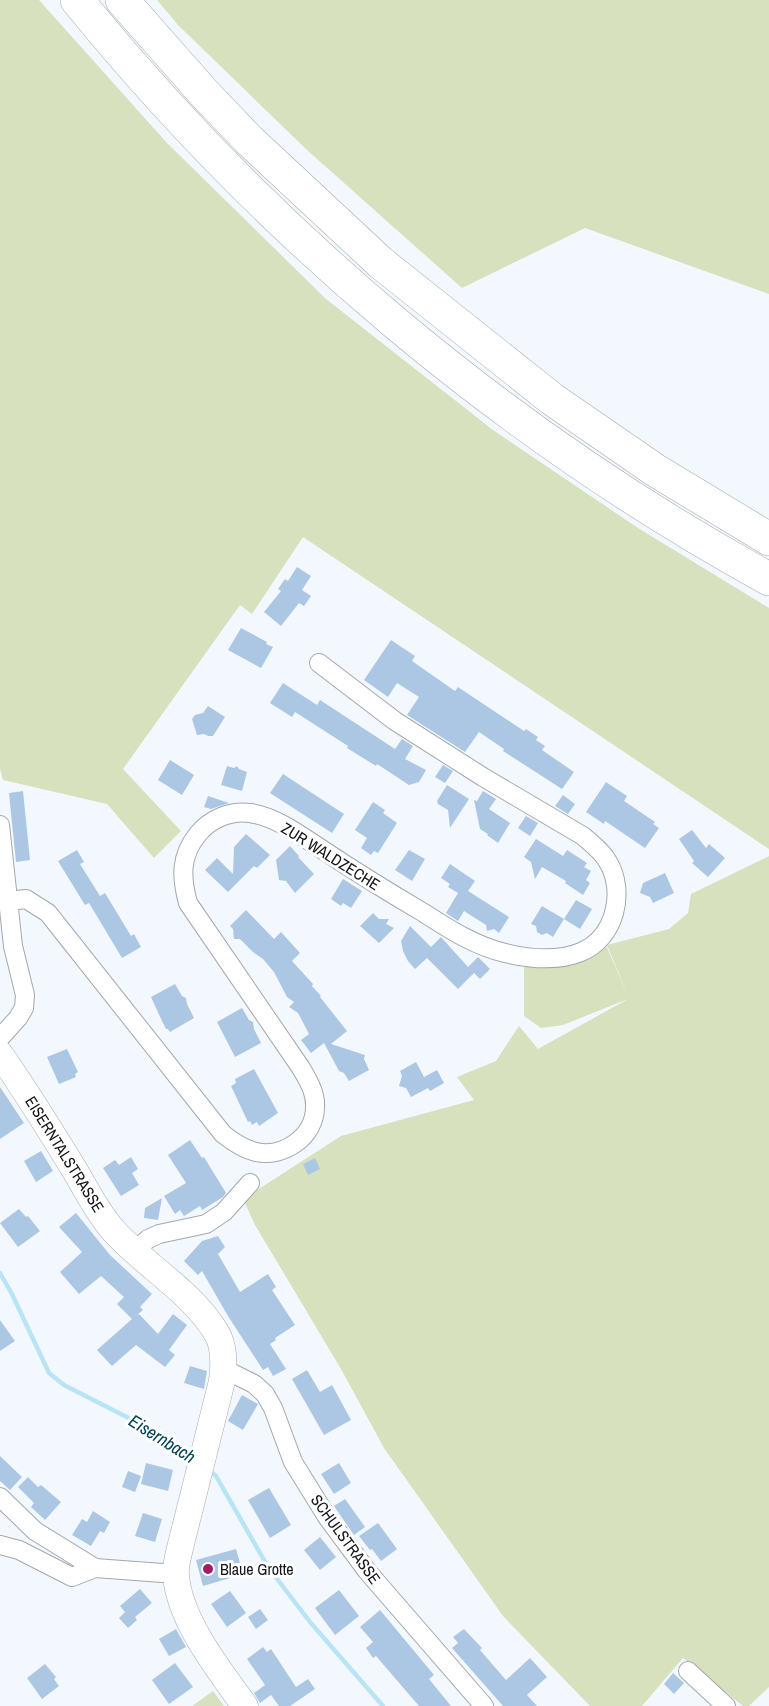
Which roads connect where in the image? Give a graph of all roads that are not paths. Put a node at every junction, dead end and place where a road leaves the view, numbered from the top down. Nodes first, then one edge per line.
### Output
1 (77, 0) edge
2 (122, 0) edge
3 (769, 539) edge
4 (769, 579) edge
5 (319, 663) dead end
6 (0, 825) edge
7 (8, 901) junction
8 (0, 1038) edge
9 (0, 1054) edge
10 (250, 1183) dead end
11 (134, 1251) junction
12 (224, 1368) junction
13 (0, 1497) edge
14 (0, 1545) edge
15 (95, 1568) junction
16 (176, 1574) junction
17 (688, 1671) dead end
18 (245, 1706) edge
19 (484, 1706) edge
20 (726, 1706) edge

1 - 4 highway
2 - 3 highway
5 - 7 street, ZUR WALDZECHE
6 - 7 street
7 - 8 street
9 - 11 main road, EISERNTALSTRASSE
10 - 11 street
11 - 12 main road, EISERNTALSTRASSE
12 - 16 main road, EISERNTALSTRASSE
12 - 19 street, SCHULSTRASSE
13 - 15 street
14 - 15 street
15 - 16 street
16 - 18 main road, EISERNTALSTRASSE
17 - 20 street

